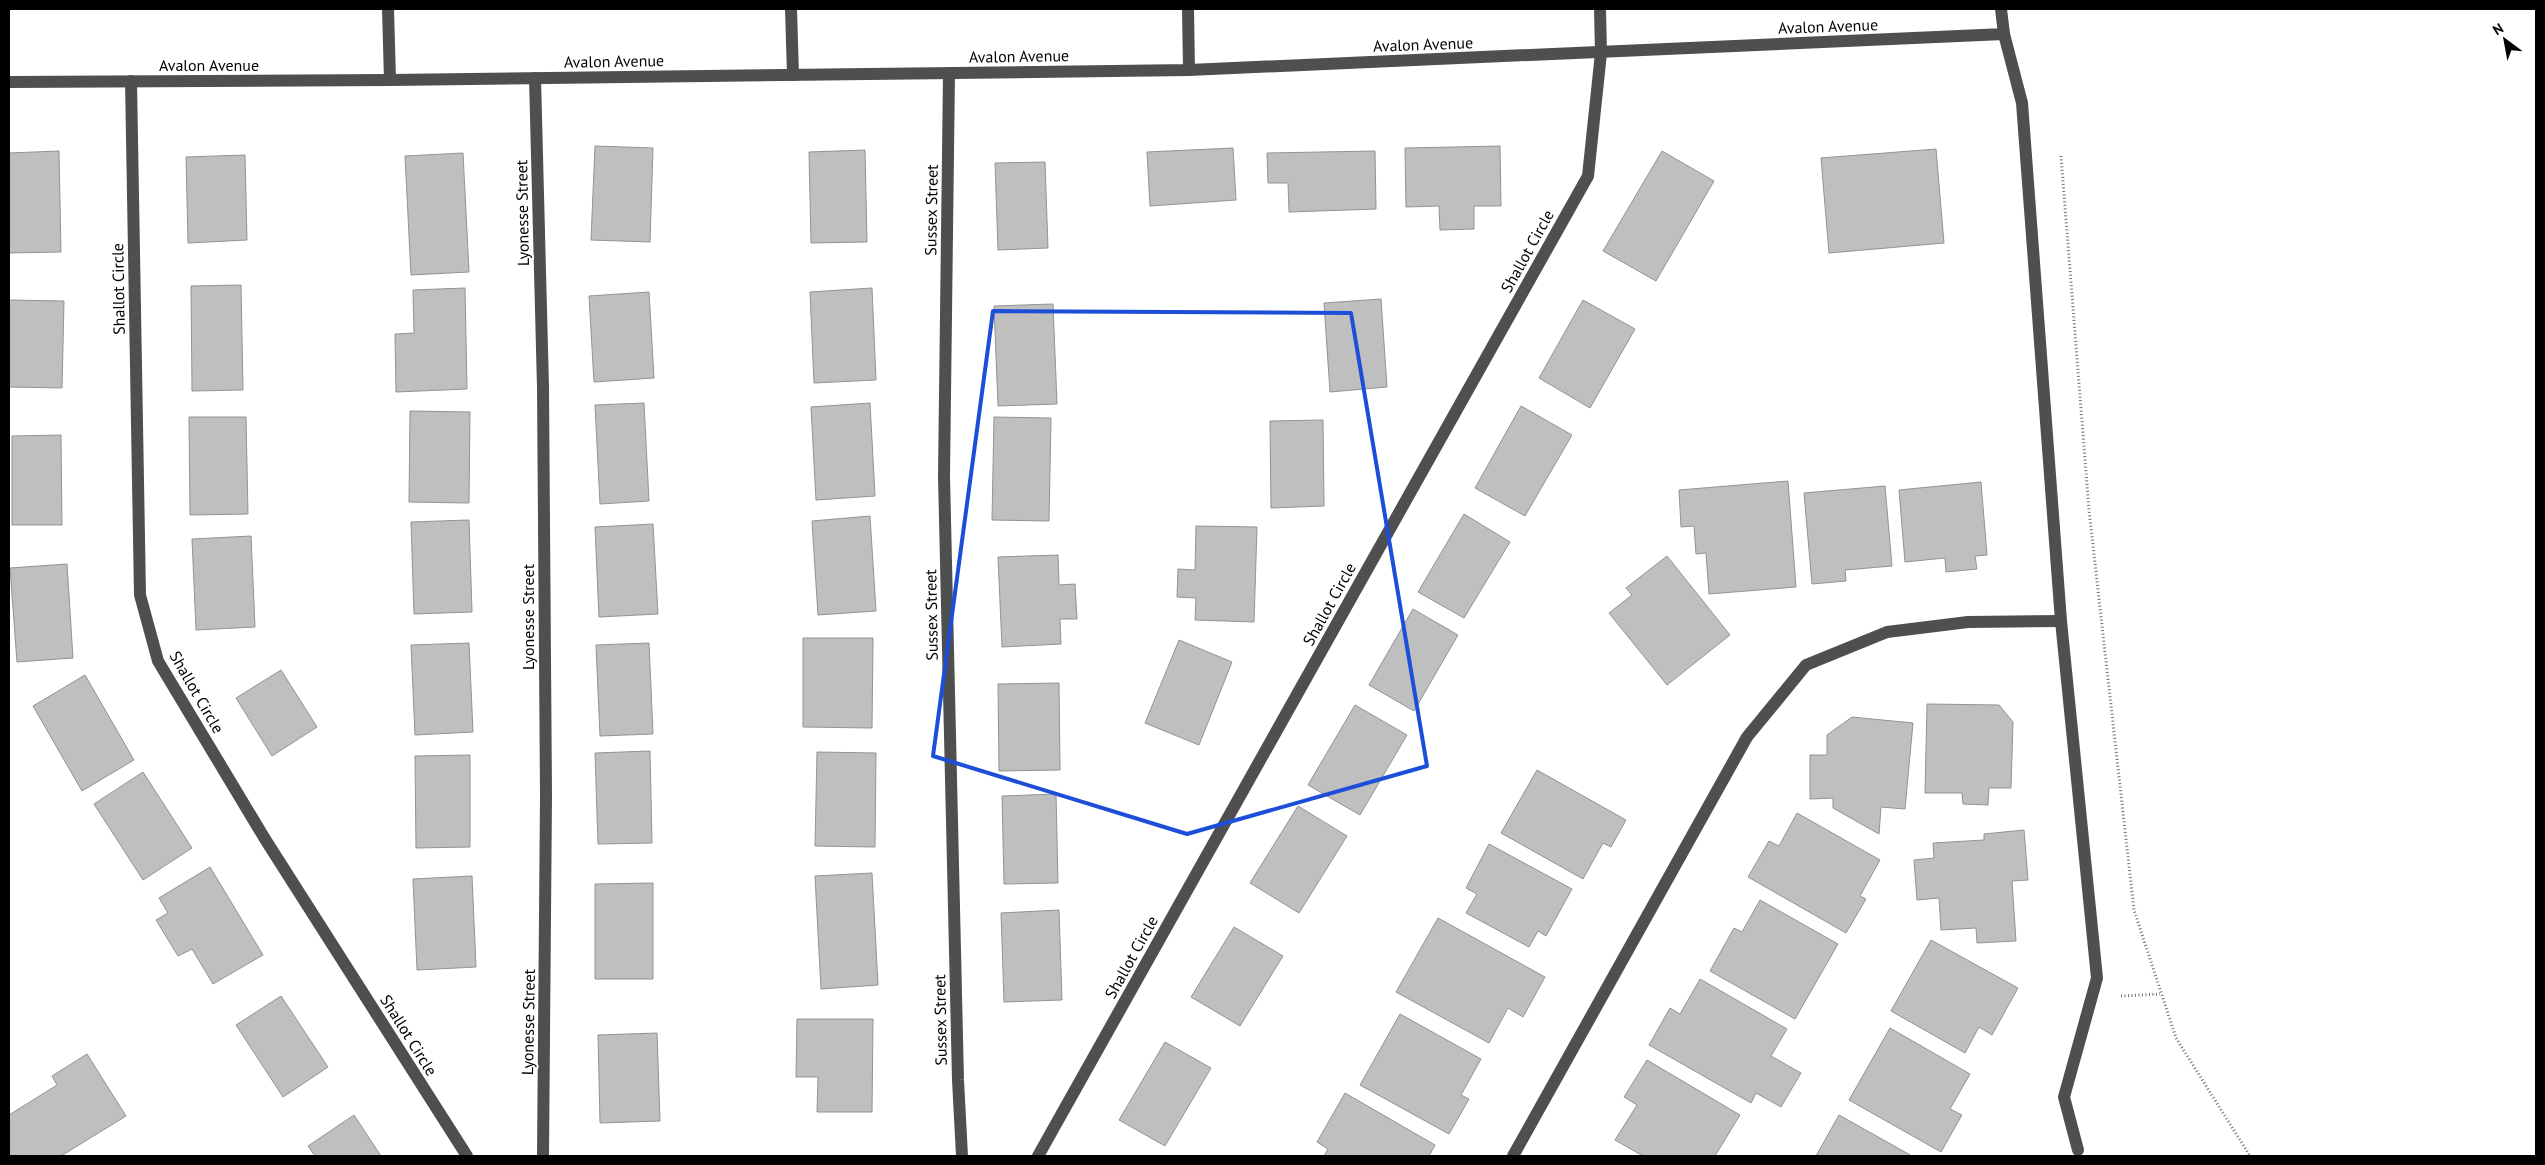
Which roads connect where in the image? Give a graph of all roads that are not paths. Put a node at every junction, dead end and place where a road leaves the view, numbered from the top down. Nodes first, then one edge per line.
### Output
1 (388, 9) edge
2 (792, 9) edge
3 (1188, 9) edge
4 (1600, 9) edge
5 (2001, 9) edge
6 (2004, 34) junction
7 (1601, 53) junction
8 (1188, 70) junction
9 (949, 73) junction
10 (792, 76) junction
11 (535, 78) junction
12 (390, 80) junction
13 (131, 81) junction
14 (9, 82) edge
15 (2061, 622) junction
16 (2078, 1150) dead end
17 (467, 1156) edge
18 (543, 1156) edge
19 (962, 1156) edge
20 (1038, 1156) edge
21 (1513, 1156) edge

1 - 12 street
2 - 10 street
3 - 8 street
4 - 7 street, Shallot Circle
5 - 6 street
6 - 7 street, Avalon Avenue
6 - 15 street
7 - 8 street, Avalon Avenue
7 - 20 street, Shallot Circle
8 - 9 street, Avalon Avenue
9 - 10 street, Avalon Avenue
9 - 19 street, Sussex Street
10 - 11 street, Avalon Avenue
11 - 12 street, Avalon Avenue
11 - 18 street, Lyonesse Street
12 - 13 street, Avalon Avenue
13 - 14 street, Avalon Avenue
13 - 17 street, Shallot Circle
15 - 16 street
15 - 21 street

